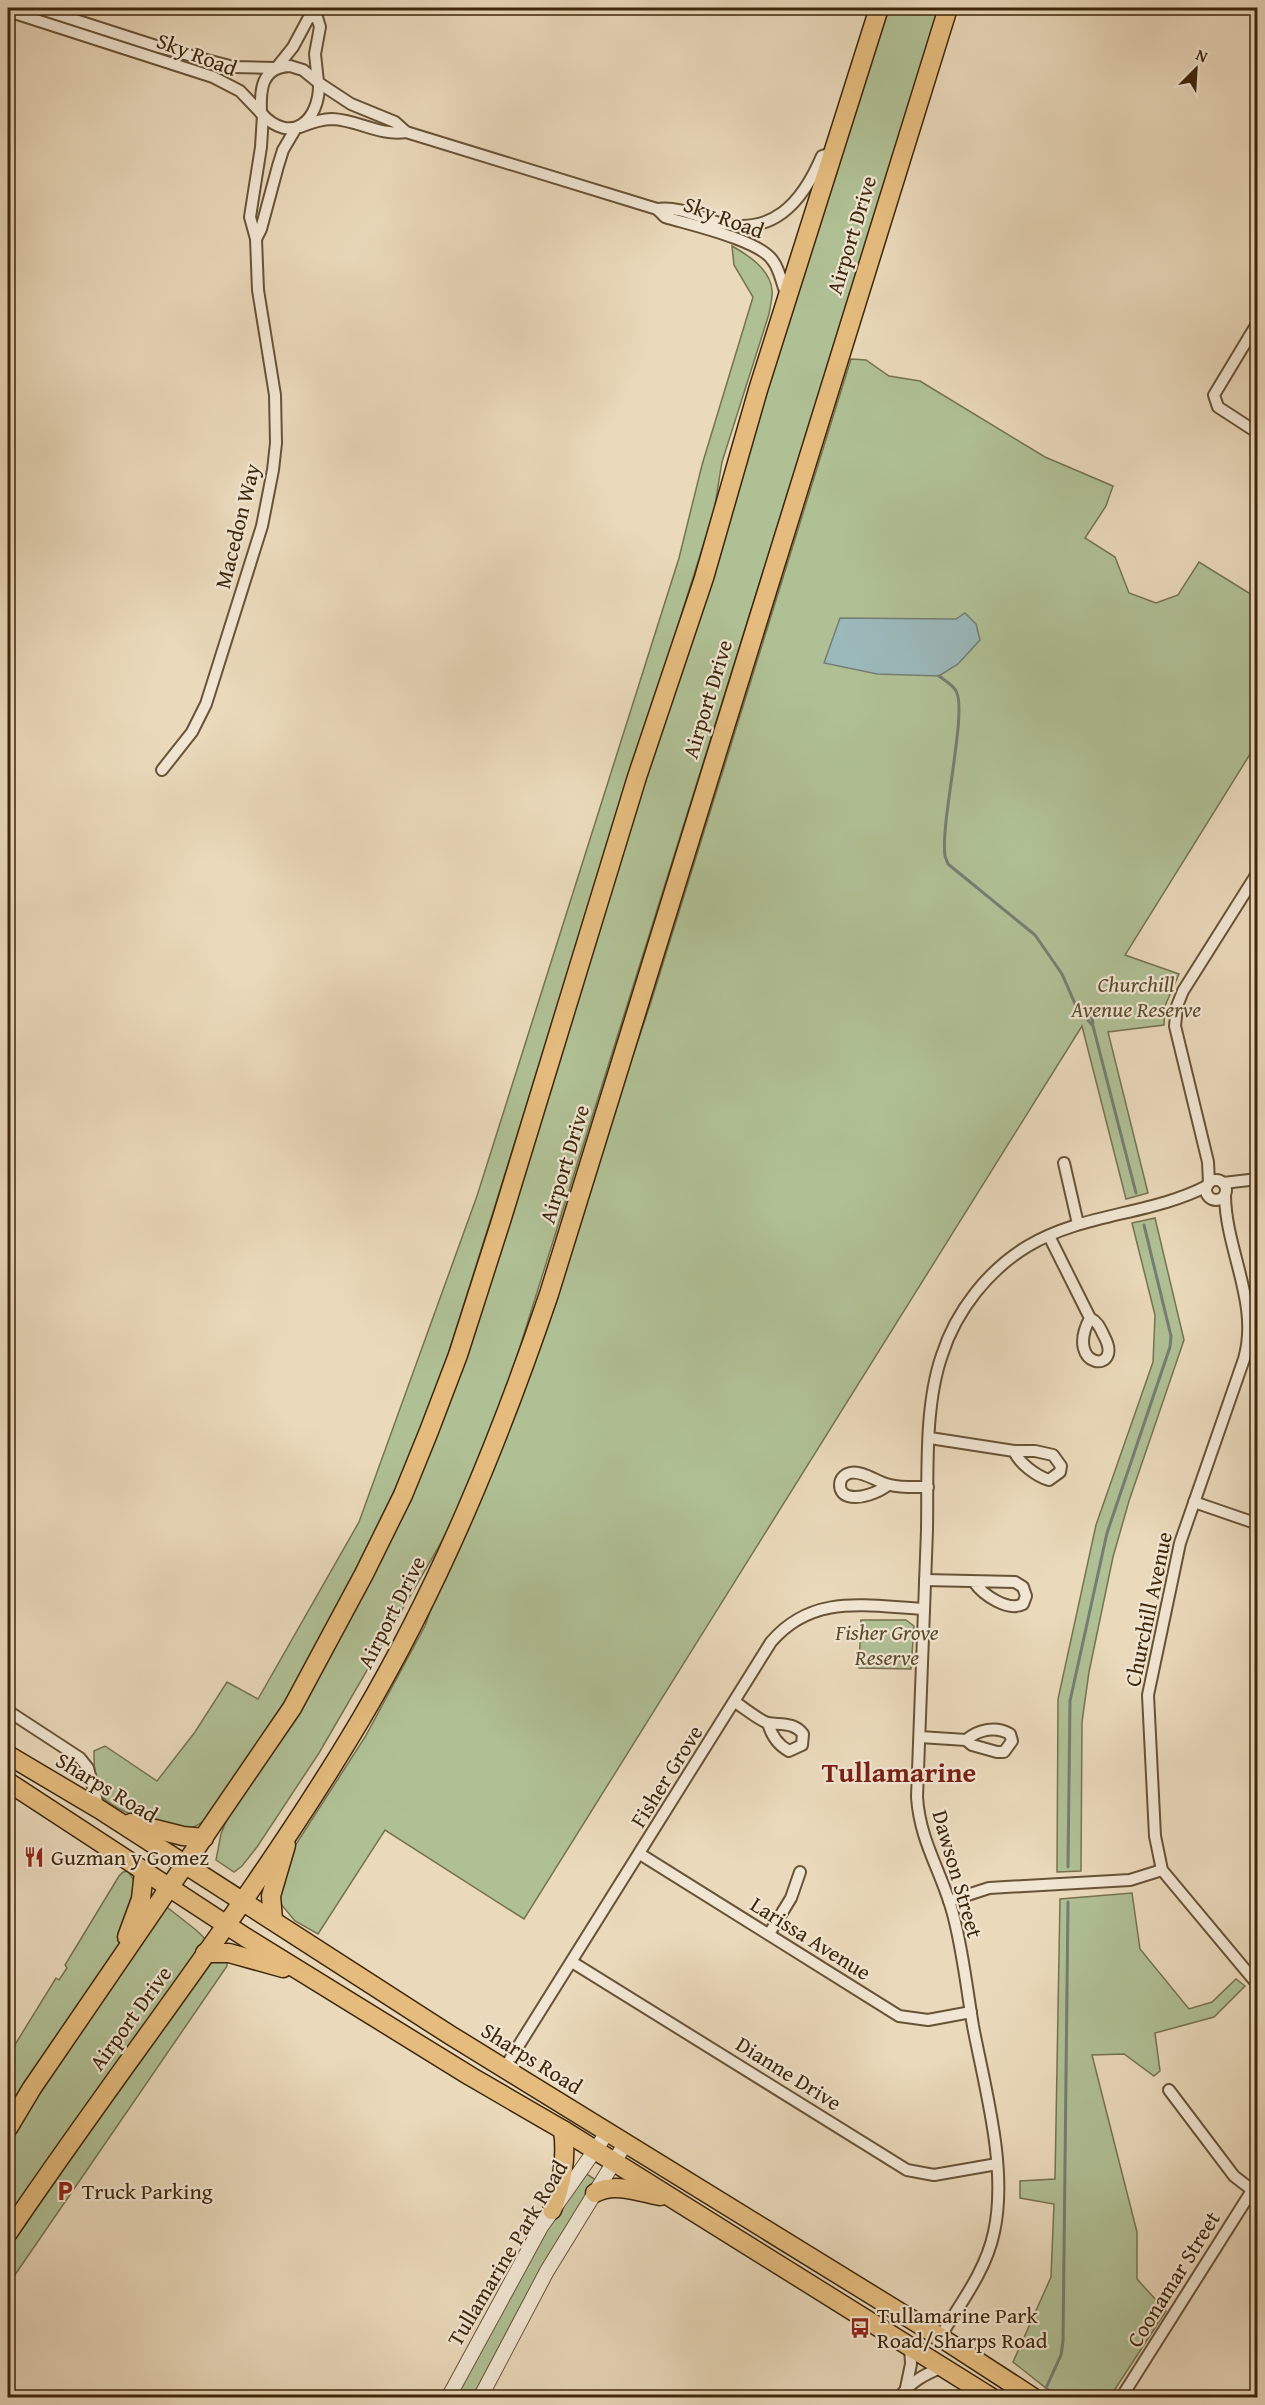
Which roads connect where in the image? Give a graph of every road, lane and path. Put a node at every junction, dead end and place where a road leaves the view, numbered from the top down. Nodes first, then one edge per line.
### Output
1 (38, 8) edge
2 (879, 8) edge
3 (948, 8) edge
4 (8, 11) edge
5 (317, 11) edge
6 (276, 68) junction
7 (318, 83) junction
8 (262, 114) junction
9 (298, 127) junction
10 (406, 132) junction
11 (833, 153) junction
12 (657, 209) junction
13 (256, 239) junction
14 (788, 299) junction
15 (1257, 322) edge
16 (1257, 433) edge
17 (162, 770) dead end
18 (1257, 872) edge
19 (1064, 1163) dead end
20 (1254, 1180) edge
21 (1216, 1190) junction
22 (1078, 1224) junction
23 (1049, 1236) junction
24 (1090, 1318) dead end
25 (930, 1438) junction
26 (1014, 1451) dead end
27 (888, 1485) dead end
28 (928, 1487) junction
29 (1194, 1502) junction
30 (1257, 1524) edge
31 (925, 1580) junction
32 (974, 1582) dead end
33 (924, 1609) junction
34 (735, 1702) junction
35 (8, 1711) edge
36 (768, 1723) dead end
37 (920, 1737) junction
38 (966, 1740) dead end
39 (14, 1760) edge
40 (8, 1783) edge
41 (106, 1813) junction
42 (291, 1829) junction
43 (204, 1839) junction
44 (640, 1854) junction
45 (187, 1864) junction
46 (1162, 1870) junction
47 (144, 1871) junction
48 (800, 1872) dead end
49 (171, 1888) junction
50 (243, 1900) junction
51 (949, 1901) junction
52 (273, 1919) junction
53 (226, 1924) junction
54 (769, 1934) junction
55 (206, 1953) junction
56 (572, 1962) junction
57 (117, 1964) junction
58 (308, 1976) junction
59 (1257, 1985) edge
60 (971, 2012) junction
61 (504, 2069) junction
62 (1169, 2090) dead end
63 (8, 2128) edge
64 (563, 2130) junction
65 (607, 2133) junction
66 (626, 2144) junction
67 (593, 2149) junction
68 (614, 2162) junction
69 (997, 2164) junction
70 (1255, 2186) edge
71 (595, 2193) junction
72 (671, 2198) junction
73 (552, 2210) junction
74 (8, 2233) edge
75 (940, 2337) junction
76 (910, 2346) junction
77 (943, 2367) junction
78 (965, 2381) junction
79 (902, 2393) edge
80 (448, 2397) edge
81 (480, 2397) edge
82 (992, 2397) edge
83 (1034, 2397) edge
84 (1121, 2397) edge

1 - 6 street, Sky Road
2 - 11 main road, Airport Drive
3 - 42 main road, Airport Drive
4 - 8 street, Sky Road
5 - 6 street
5 - 7 street
6 - 7 street
6 - 8 street
7 - 9 street
7 - 10 street, Sky Road
8 - 9 street
8 - 13 street, Macedon Way
9 - 10 street, Sky Road
9 - 13 street, Macedon Way
10 - 12 street, Sky Road
11 - 12 street, Sky Road
11 - 14 main road, Airport Drive
12 - 14 street, Sky Road
13 - 17 street, Macedon Way
14 - 43 main road, Airport Drive
15 - 16 street
18 - 21 street, Churchill Avenue
19 - 22 street
20 - 21 street, Dawson Street
21 - 22 street, Dawson Street
21 - 29 street, Churchill Avenue
22 - 23 street, Dawson Street
23 - 24 street
23 - 25 street, Dawson Street
25 - 26 street
25 - 28 street, Dawson Street
27 - 28 street
28 - 31 street, Dawson Street
29 - 30 street
29 - 46 street, Churchill Avenue
31 - 32 street
31 - 33 street, Dawson Street
33 - 34 street, Fisher Grove
33 - 37 street, Dawson Street
34 - 36 street
34 - 44 street, Fisher Grove
35 - 41 street
37 - 38 street
37 - 51 street, Dawson Street
39 - 40 street
39 - 41 main road, Sharps Road
40 - 47 main road, Sharps Road
41 - 43 main road
41 - 45 main road, Sharps Road
42 - 50 main road, Airport Drive
42 - 52 main road
43 - 45 main road, Airport Drive
44 - 54 street, Larissa Avenue
44 - 56 street, Fisher Grove
45 - 49 main road, Airport Drive
45 - 50 main road, Sharps Road
46 - 51 street
46 - 59 street, Churchill Avenue
47 - 49 main road, Sharps Road
47 - 57 main road
48 - 54 street
49 - 53 main road, Sharps Road
49 - 57 main road, Airport Drive
50 - 52 main road, Sharps Road
50 - 53 main road, Airport Drive
51 - 60 street, Dawson Street
52 - 61 main road, Sharps Road
53 - 55 main road, Airport Drive
53 - 58 main road, Sharps Road
54 - 60 street, Larissa Avenue
55 - 58 main road
55 - 74 main road, Airport Drive
56 - 61 street, Fisher Grove
56 - 69 street, Dianne Drive
57 - 63 main road, Airport Drive
58 - 64 main road, Sharps Road
60 - 69 street, Dawson Street
61 - 65 main road, Sharps Road
62 - 70 street
64 - 67 main road, Sharps Road
64 - 73 main road
65 - 66 main road, Sharps Road
65 - 67 street, Tullamarine Park Road
66 - 68 street, Tullamarine Park Road
66 - 75 main road, Sharps Road
67 - 68 main road, Sharps Road
67 - 73 street, Tullamarine Park Road
68 - 71 street, Tullamarine Park Road
68 - 72 main road, Sharps Road
69 - 75 street, Dawson Street
70 - 84 street, Coonamar Street
71 - 72 main road
71 - 81 street, Tullamarine Park Road
72 - 76 main road, Sharps Road
73 - 80 street, Tullamarine Park Road
75 - 78 main road
75 - 83 main road, Sharps Road
76 - 77 main road, Sharps Road
76 - 79 street
77 - 78 main road, Sharps Road
77 - 79 street
78 - 82 main road, Sharps Road

